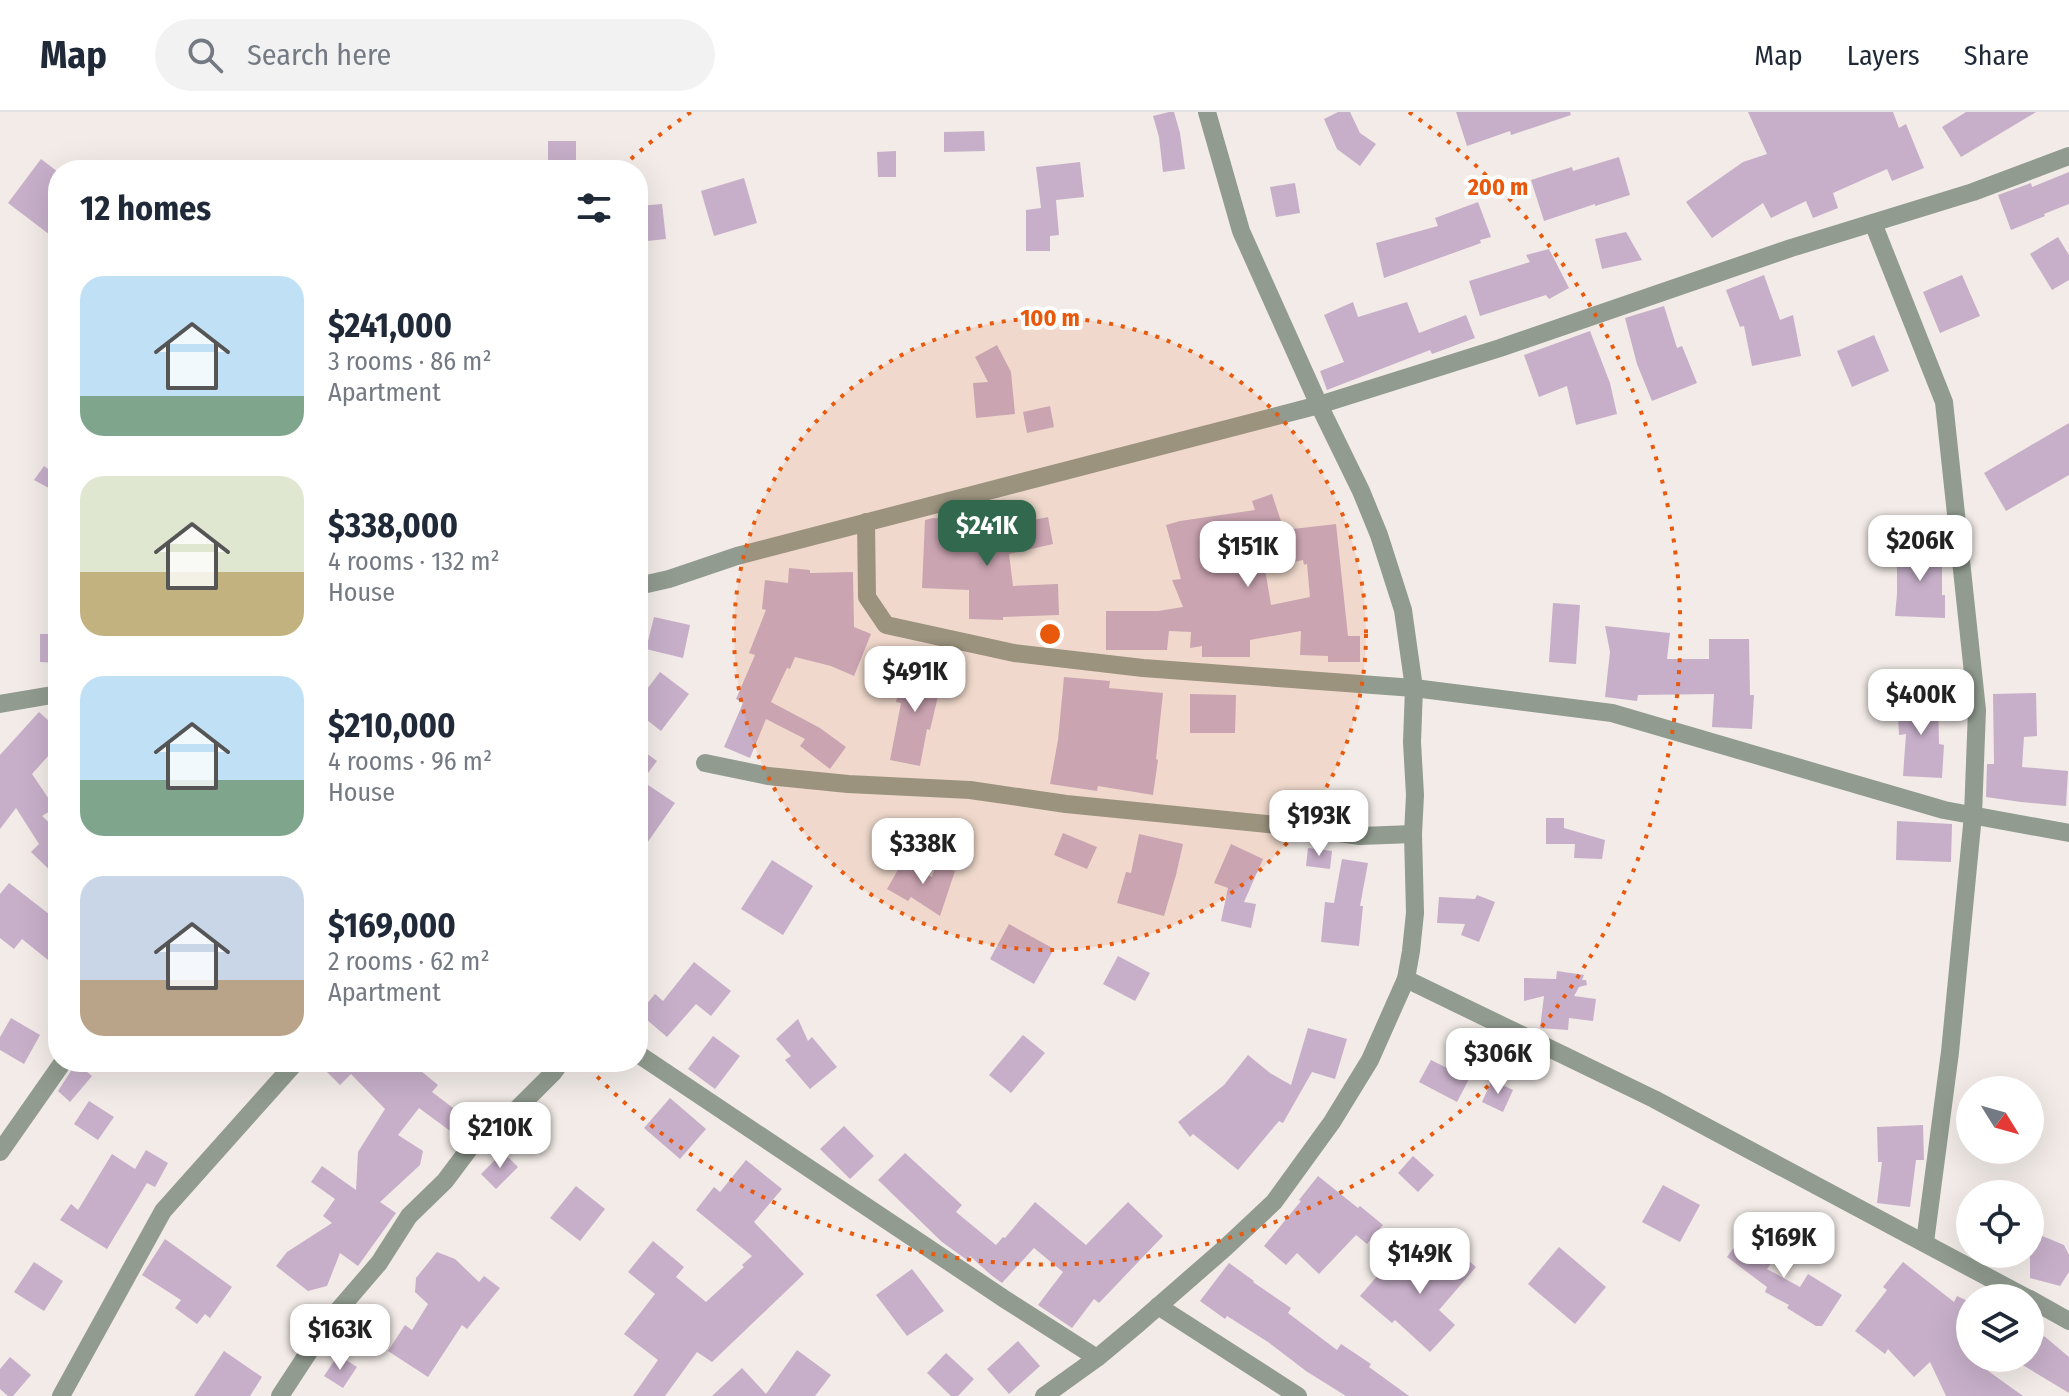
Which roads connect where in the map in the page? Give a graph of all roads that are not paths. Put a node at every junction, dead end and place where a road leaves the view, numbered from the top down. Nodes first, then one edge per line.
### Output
1 (1207, 112) edge
2 (2069, 156) edge
3 (1873, 223) junction
4 (1319, 405) junction
5 (866, 522) junction
6 (648, 584) edge
7 (1414, 688) junction
8 (48, 696) edge
9 (0, 704) edge
10 (705, 763) dead end
11 (1973, 815) junction
12 (2069, 833) edge
13 (1413, 834) junction
14 (1406, 979) junction
15 (648, 1061) edge
16 (56, 1072) edge
17 (287, 1072) edge
18 (554, 1072) edge
19 (0, 1152) edge
20 (1925, 1242) junction
21 (2002, 1284) edge
22 (1158, 1306) junction
23 (2044, 1307) edge
24 (2069, 1321) edge
25 (1097, 1358) junction
26 (61, 1396) edge
27 (280, 1396) edge
28 (1044, 1396) edge
29 (1298, 1396) edge

1 - 4 street
2 - 3 street
3 - 4 street
3 - 11 street
4 - 5 street
4 - 7 street
5 - 6 street
5 - 7 street
7 - 11 street
7 - 13 street
8 - 9 street
10 - 13 street
11 - 12 street
11 - 20 street
13 - 14 street
14 - 20 street
14 - 22 street
15 - 25 street
16 - 19 street
17 - 26 street
18 - 27 street
20 - 21 street
22 - 25 street
22 - 29 street
23 - 24 street
25 - 28 street

